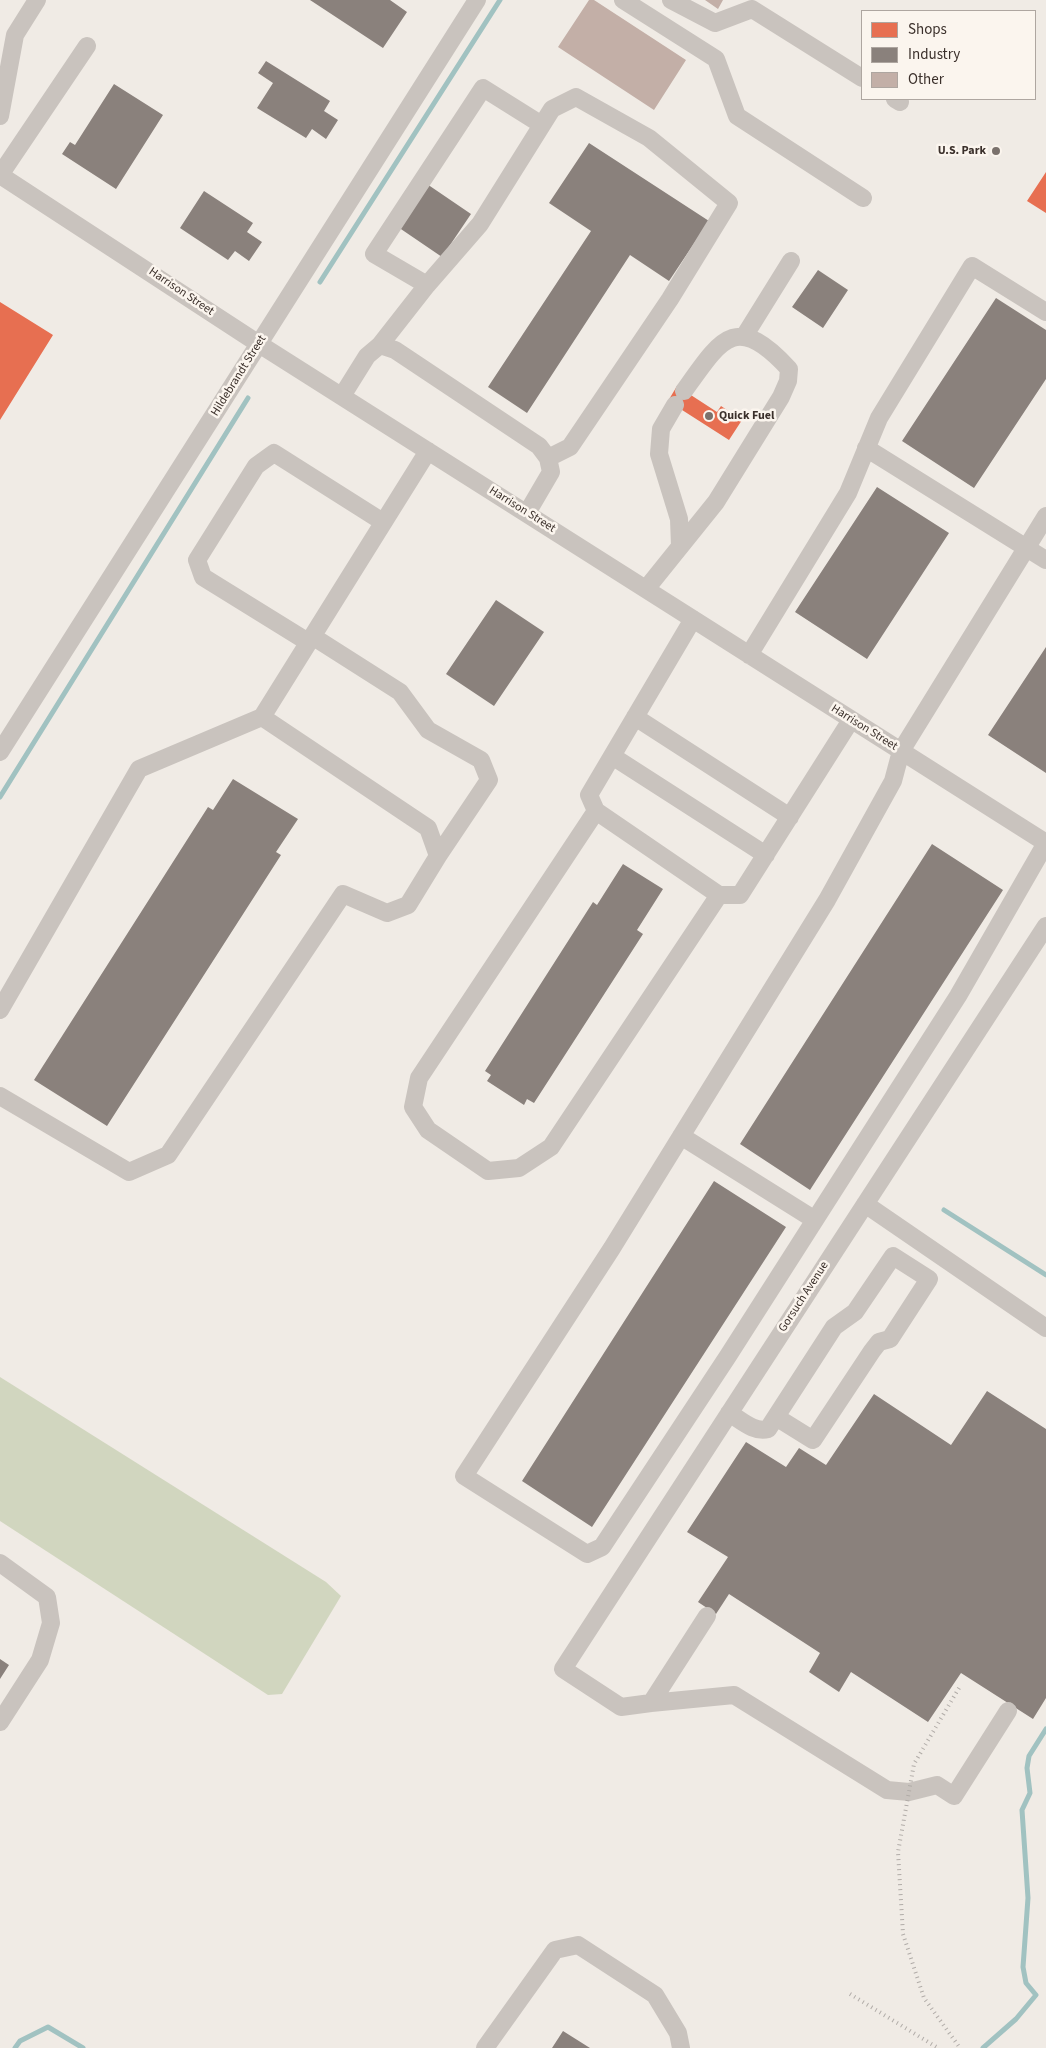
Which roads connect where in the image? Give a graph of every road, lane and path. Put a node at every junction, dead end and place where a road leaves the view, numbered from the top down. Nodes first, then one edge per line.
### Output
1 (37, 0) edge
2 (477, 0) edge
3 (623, 0) edge
4 (671, 0) edge
5 (87, 46) dead end
6 (861, 77) edge
7 (0, 116) edge
8 (542, 125) junction
9 (0, 175) edge
10 (863, 198) dead end
11 (791, 261) dead end
12 (427, 285) junction
13 (1046, 312) edge
14 (745, 335) junction
15 (259, 344) junction
16 (380, 345) junction
17 (342, 396) junction
18 (866, 448) junction
19 (428, 451) junction
20 (548, 458) junction
21 (527, 513) junction
22 (1046, 516) edge
23 (383, 522) junction
24 (680, 546) junction
25 (1026, 547) junction
26 (1046, 560) edge
27 (646, 589) junction
28 (693, 619) junction
29 (310, 639) junction
30 (749, 655) junction
31 (262, 717) junction
32 (635, 717) junction
33 (852, 720) junction
34 (901, 751) junction
35 (0, 752) edge
36 (612, 756) junction
37 (596, 811) junction
38 (790, 817) junction
39 (1046, 843) edge
40 (766, 855) junction
41 (438, 856) junction
42 (719, 895) junction
43 (1046, 926) edge
44 (0, 1010) edge
45 (0, 1096) edge
46 (681, 1136) junction
47 (865, 1204) junction
48 (816, 1220) junction
49 (1046, 1328) edge
50 (729, 1413) junction
51 (776, 1418) junction
52 (0, 1563) edge
53 (707, 1616) dead end
54 (651, 1703) junction
55 (1008, 1711) dead end
56 (0, 1722) edge
57 (485, 2048) edge
58 (681, 2048) edge

1 - 7 street
2 - 15 street, Hildebrandt Street
3 - 10 street
4 - 6 street
5 - 9 street
8 - 12 street
8 - 12 street
8 - 20 street
9 - 15 street, Harrison Street
11 - 14 street
12 - 16 street
13 - 18 street
14 - 24 street
14 - 24 street
15 - 17 street, Harrison Street
15 - 35 street, Hildebrandt Street
16 - 17 street
16 - 20 street
17 - 19 street, Harrison Street
18 - 25 street
18 - 30 street
19 - 21 street, Harrison Street
19 - 23 street
20 - 21 street
21 - 27 street, Harrison Street
22 - 25 street
23 - 29 street
23 - 29 street
24 - 27 street
25 - 26 street
25 - 34 street
27 - 28 street, Harrison Street
28 - 30 street, Harrison Street
28 - 32 street
29 - 31 street
29 - 41 street
30 - 33 street, Harrison Street
31 - 41 street
31 - 44 street
32 - 36 street
32 - 38 street
33 - 34 street, Harrison Street
33 - 38 street
34 - 39 street, Harrison Street
34 - 46 street
36 - 37 street
36 - 40 street
37 - 42 street
37 - 42 street
38 - 40 street
39 - 48 street
40 - 42 street
41 - 45 street
43 - 47 street, Gorsuch Avenue
46 - 48 street
46 - 48 street
47 - 49 street
47 - 50 street, Gorsuch Avenue
50 - 51 street
50 - 54 street, Gorsuch Avenue
51 - 51 street
52 - 56 street
53 - 54 street
54 - 55 street
57 - 58 street

